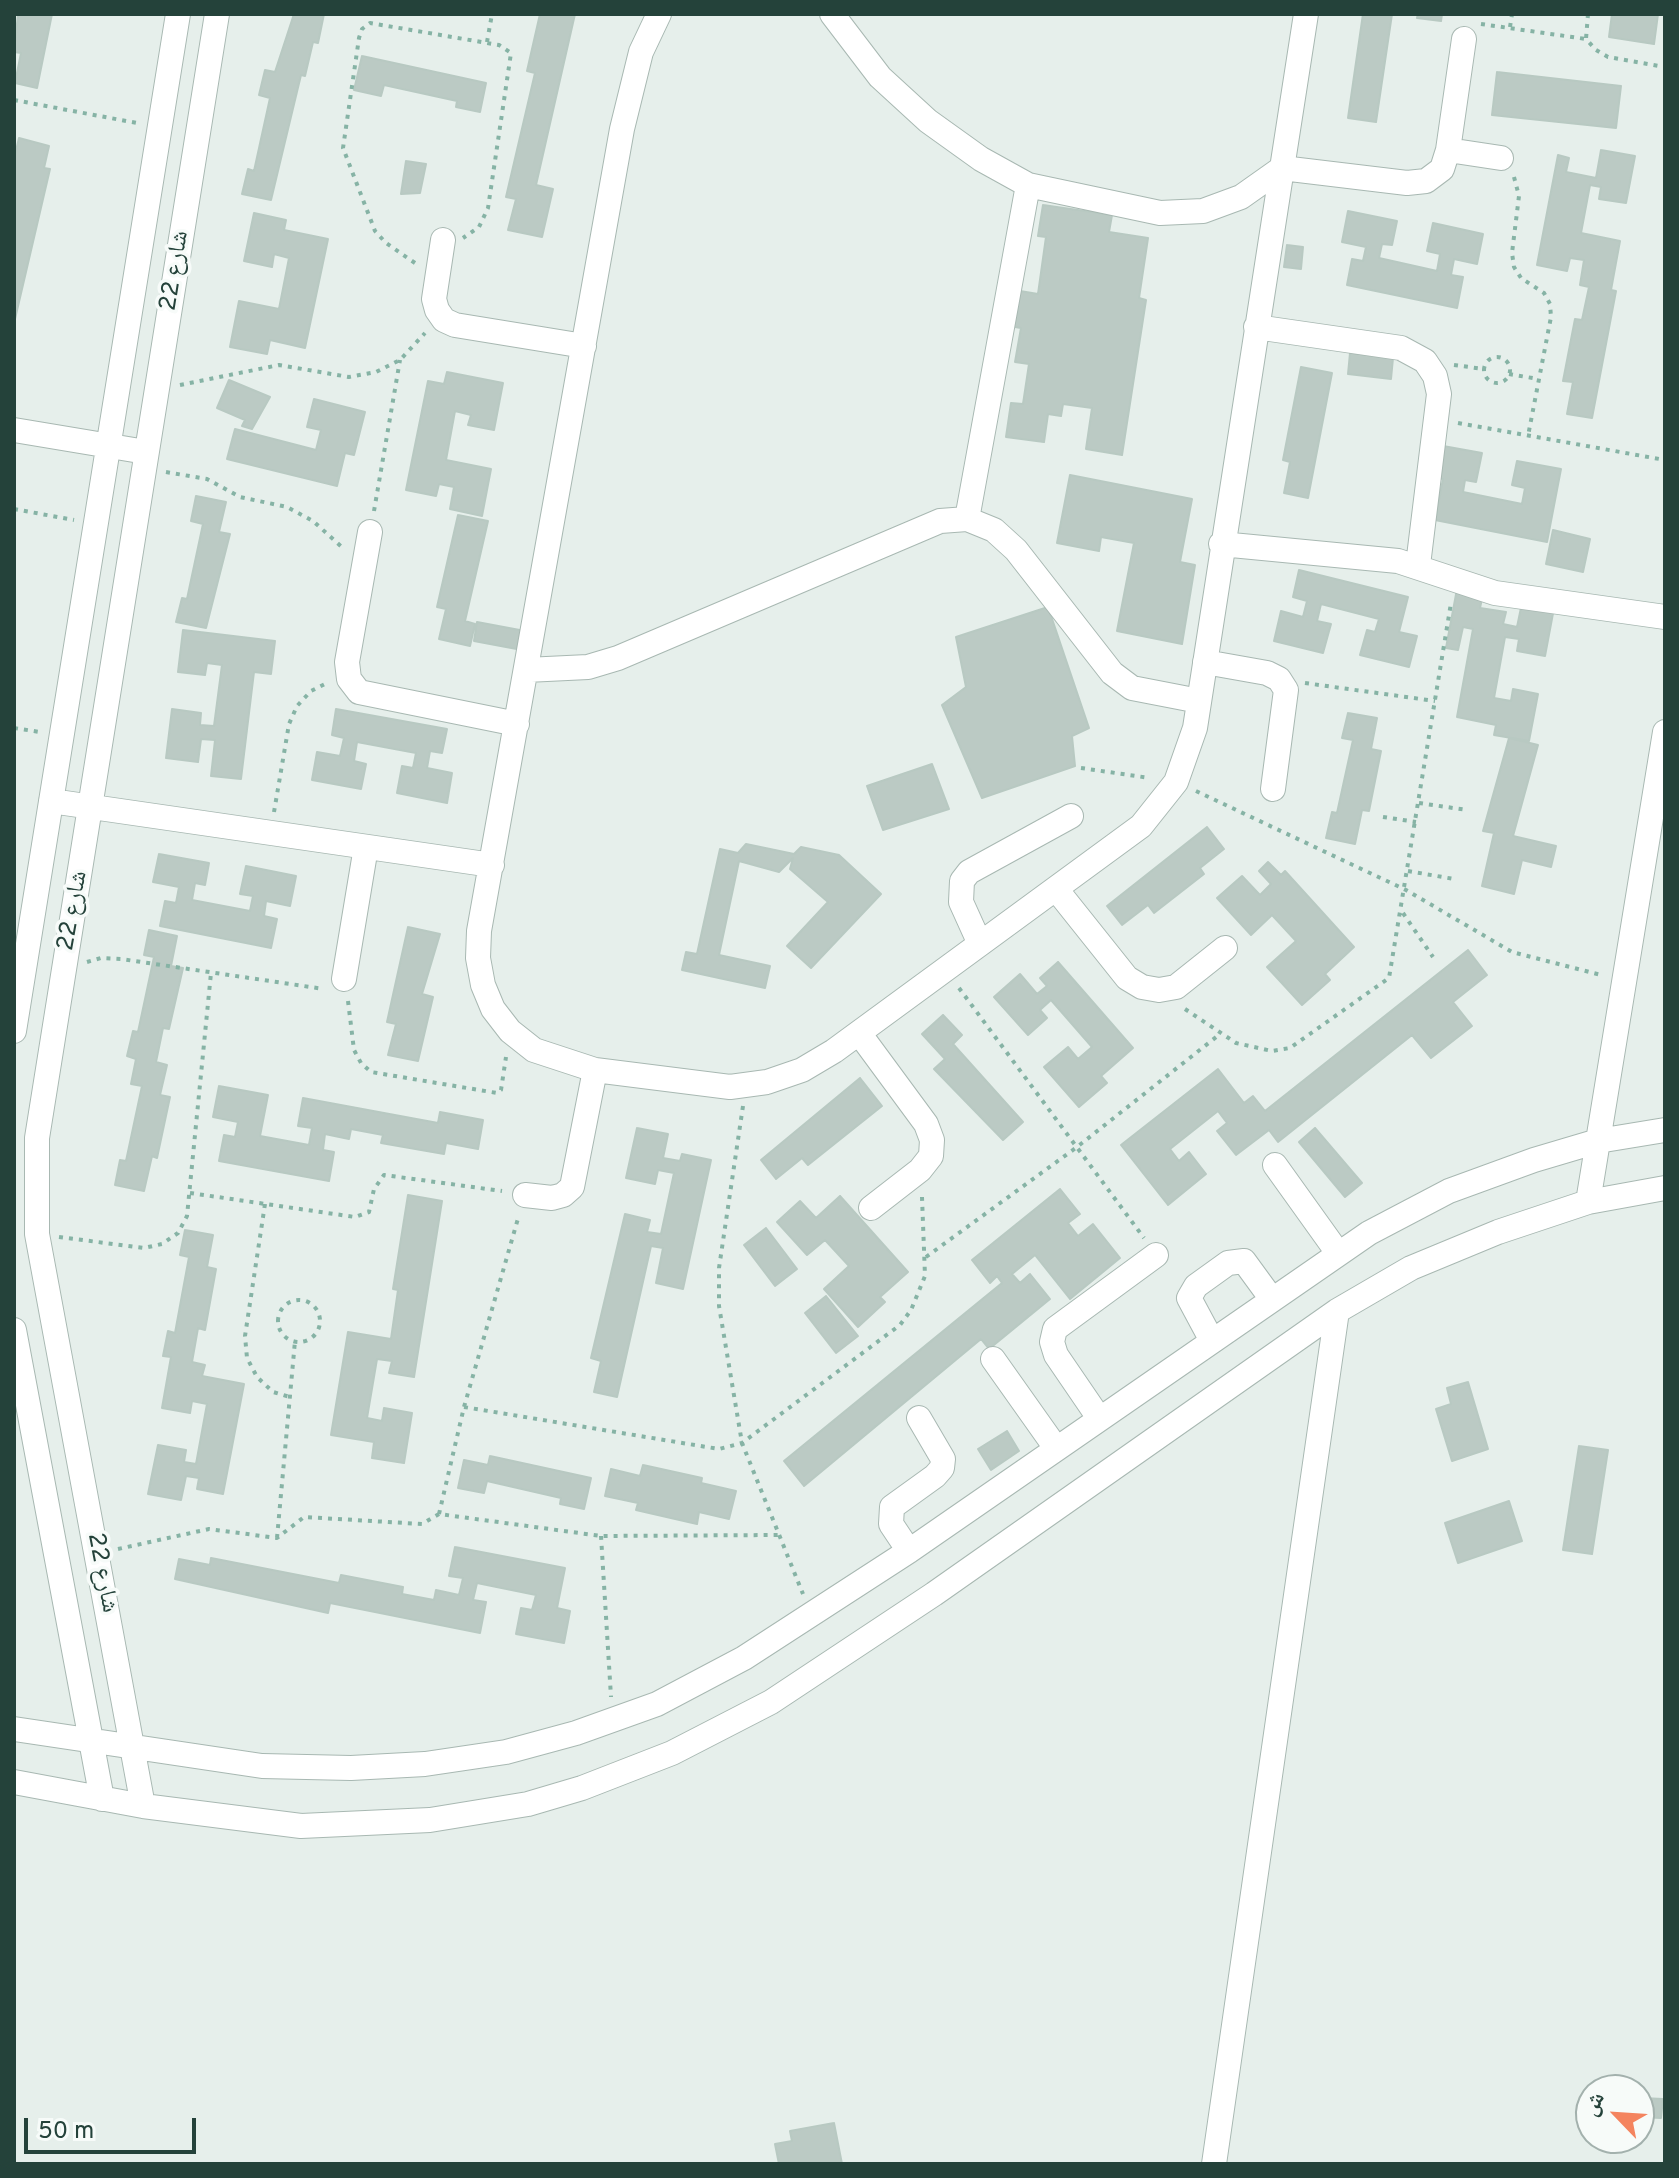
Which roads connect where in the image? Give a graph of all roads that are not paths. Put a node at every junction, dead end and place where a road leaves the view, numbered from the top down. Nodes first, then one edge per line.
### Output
1 (178, 14) edge
2 (217, 14) edge
3 (659, 14) edge
4 (832, 14) edge
5 (1306, 14) edge
6 (1464, 39) road end
7 (1448, 150) junction
8 (1501, 158) road end
9 (1282, 168) junction
10 (1028, 185) junction
11 (443, 240) road end
12 (1256, 327) junction
13 (584, 346) junction
14 (14, 430) edge
15 (109, 447) junction
16 (145, 461) junction
17 (967, 519) junction
18 (370, 532) road end
19 (1221, 544) junction
20 (1418, 565) junction
21 (1665, 617) edge
22 (1205, 662) junction
23 (526, 670) junction
24 (1199, 701) junction
25 (517, 724) junction
26 (1665, 732) edge
27 (1273, 789) dead end
28 (51, 801) junction
29 (92, 807) junction
30 (1071, 816) dead end
31 (366, 847) junction
32 (492, 865) junction
33 (1056, 889) junction
34 (980, 944) junction
35 (1225, 948) dead end
36 (344, 979) road end
37 (14, 1031) edge
38 (859, 1033) junction
39 (595, 1070) junction
40 (1665, 1130) edge
41 (1598, 1141) junction
42 (1275, 1165) dead end
43 (1665, 1188) edge
44 (525, 1195) road end
45 (1588, 1202) junction
46 (871, 1208) dead end
47 (1338, 1253) junction
48 (1156, 1255) road end
49 (1271, 1298) junction
50 (1337, 1311) junction
51 (14, 1330) edge
52 (1211, 1339) junction
53 (993, 1359) dead end
54 (919, 1418) dead end
55 (1099, 1418) junction
56 (1056, 1448) junction
57 (909, 1551) junction
58 (14, 1729) edge
59 (93, 1742) junction
60 (135, 1748) junction
61 (14, 1782) edge
62 (102, 1799) junction
63 (143, 1806) junction
64 (1214, 2164) edge

1 - 15 street, شارع 22
2 - 16 street, شارع 22
3 - 13 street
4 - 10 street
5 - 9 street
6 - 7 street
7 - 8 street
7 - 9 street
9 - 10 street
9 - 12 street
10 - 17 street
11 - 13 street
12 - 19 street
12 - 20 street
13 - 23 street
14 - 15 street
15 - 16 street
15 - 28 street, شارع 22
16 - 29 street, شارع 22
17 - 23 street
17 - 24 street
18 - 25 street
19 - 20 street
19 - 22 street
20 - 21 street
22 - 24 street
22 - 27 street
23 - 25 street
24 - 33 street
25 - 32 street
26 - 41 street
28 - 29 street
28 - 37 street, شارع 22
29 - 31 street
29 - 60 street, شارع 22
30 - 34 street
31 - 32 street
31 - 36 street
32 - 39 street
33 - 34 street
33 - 35 street
34 - 38 street
38 - 39 street
38 - 46 street
39 - 44 street
40 - 41 street
41 - 45 street
41 - 47 street
42 - 47 street
43 - 45 street
45 - 50 street
47 - 49 street
48 - 55 street
49 - 52 street
49 - 52 street
50 - 63 street
50 - 64 street
51 - 59 street, شارع 22
52 - 55 street
53 - 56 street
54 - 57 street
55 - 56 street
56 - 57 street
57 - 60 street
58 - 59 street
59 - 60 street
59 - 62 street, شارع 22
60 - 63 street, شارع 22
61 - 62 street
62 - 63 street

